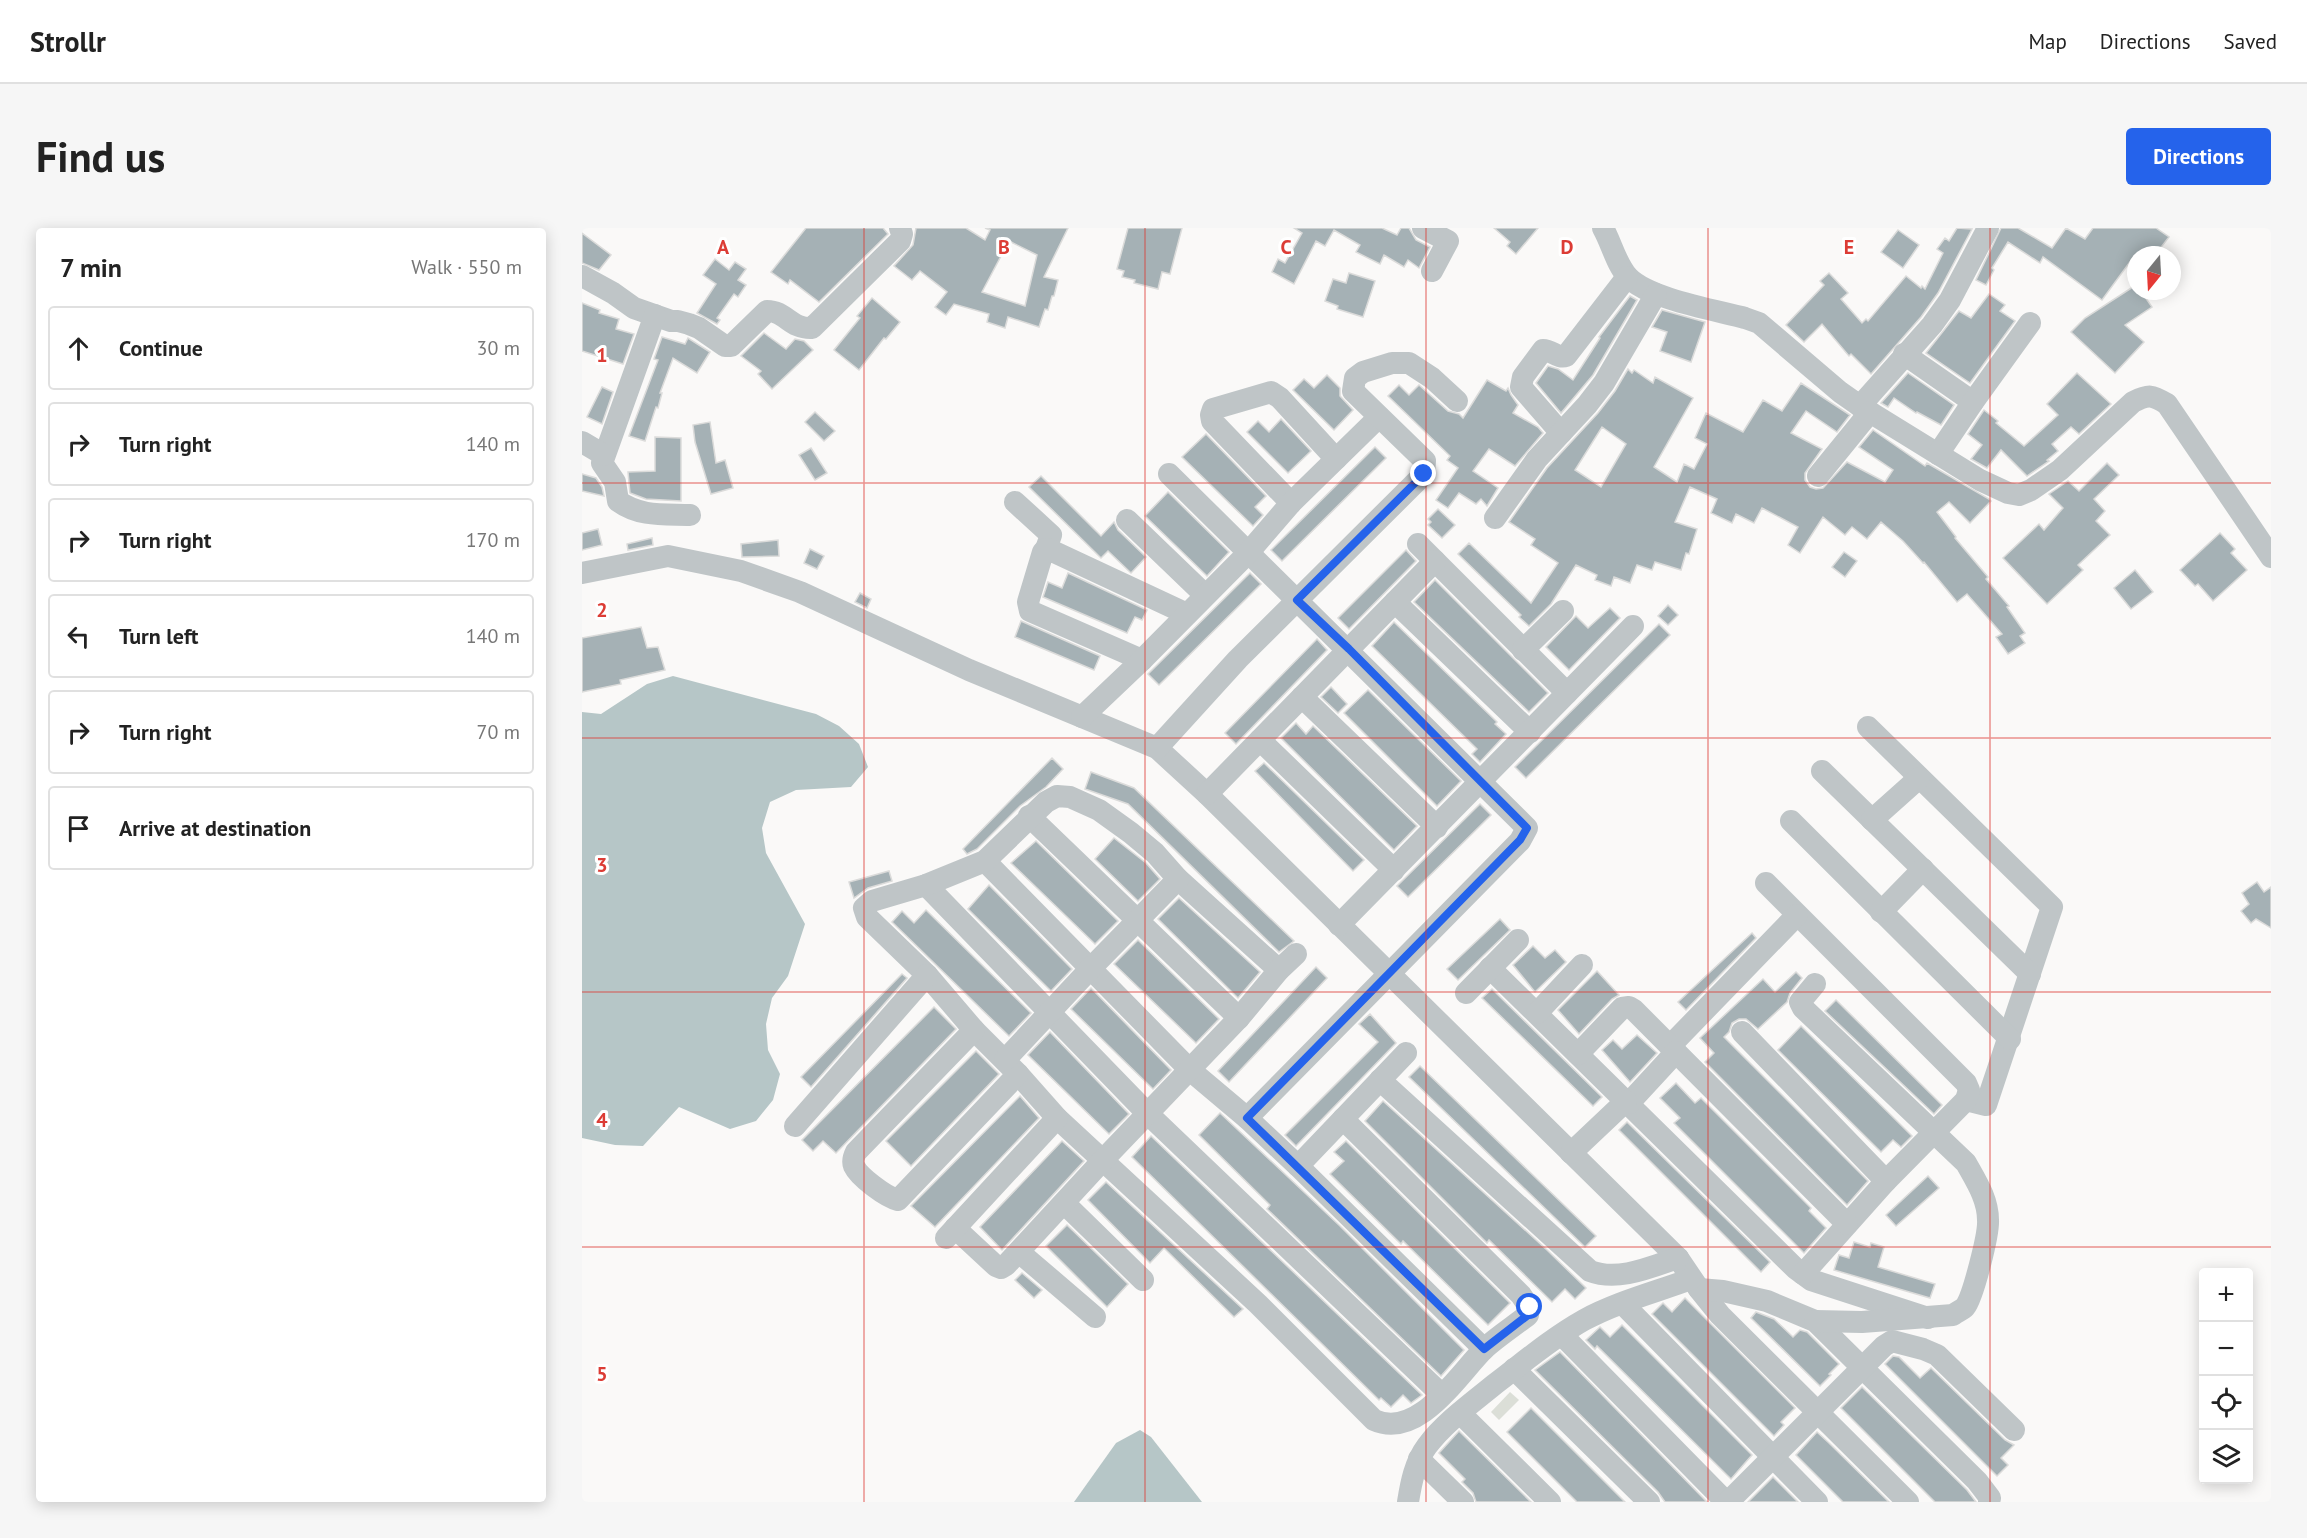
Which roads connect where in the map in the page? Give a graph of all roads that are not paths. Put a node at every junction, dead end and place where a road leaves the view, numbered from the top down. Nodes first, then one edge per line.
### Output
1 (900, 228) edge
2 (1423, 228) edge
3 (1603, 228) edge
4 (1988, 228) edge
5 (1432, 271) dead end
6 (582, 276) edge
7 (1627, 277) junction
8 (1656, 294) junction
9 (655, 315) junction
10 (2030, 323) dead end
11 (1904, 354) junction
12 (1457, 401) dead end
13 (1973, 402) junction
14 (1865, 409) junction
15 (1379, 417) junction
16 (1561, 433) junction
17 (582, 442) edge
18 (1938, 454) junction
19 (604, 455) junction
20 (1336, 459) junction
21 (1169, 474) dead end
22 (1818, 476) dead end
23 (1015, 502) dead end
24 (1291, 503) junction
25 (690, 515) dead end
26 (1495, 518) dead end
27 (1127, 520) dead end
28 (1418, 544) dead end
29 (1046, 549) junction
30 (1248, 553) junction
31 (2271, 557) edge
32 (1435, 561) junction
33 (582, 573) edge
34 (1206, 595) junction
35 (1297, 600) junction
36 (1395, 602) junction
37 (1563, 611) dead end
38 (1187, 614) junction
39 (1633, 626) dead end
40 (1349, 649) junction
41 (1523, 650) junction
42 (1142, 660) junction
43 (1567, 693) junction
44 (1302, 697) junction
45 (1082, 717) junction
46 (1868, 727) dead end
47 (1530, 732) junction
48 (1260, 740) junction
49 (1157, 748) junction
50 (1821, 771) dead end
51 (1919, 778) junction
52 (1481, 782) junction
53 (1207, 794) junction
54 (1029, 816) junction
55 (1872, 820) junction
56 (1791, 821) dead end
57 (1437, 827) junction
58 (985, 861) junction
59 (1923, 869) junction
60 (1394, 870) junction
61 (1178, 879) junction
62 (1766, 883) dead end
63 (926, 885) junction
64 (1881, 912) junction
65 (1797, 915) junction
66 (1137, 921) junction
67 (1338, 925) junction
68 (1518, 940) dead end
69 (1296, 954) dead end
70 (1582, 965) dead end
71 (1490, 968) junction
72 (1090, 969) junction
73 (1279, 970) junction
74 (1388, 974) junction
75 (2030, 974) junction
76 (927, 975) junction
77 (1815, 984) dead end
78 (1466, 993) dead end
79 (1536, 1013) junction
80 (1050, 1014) junction
81 (1239, 1018) junction
82 (974, 1030) junction
83 (1742, 1032) dead end
84 (2010, 1039) junction
85 (1673, 1049) junction
86 (1406, 1053) dead end
87 (1578, 1053) junction
88 (1011, 1067) junction
89 (1190, 1070) junction
90 (1380, 1080) junction
91 (1966, 1100) junction
92 (1627, 1102) junction
93 (1147, 1113) junction
94 (1057, 1118) junction
95 (1247, 1118) junction
96 (1343, 1119) junction
97 (795, 1126) dead end
98 (1933, 1132) junction
99 (1571, 1153) junction
100 (1103, 1160) junction
101 (1298, 1166) junction
102 (1886, 1180) junction
103 (1064, 1203) junction
104 (1847, 1224) junction
105 (1019, 1252) junction
106 (1678, 1258) junction
107 (1803, 1274) junction
108 (1143, 1280) dead end
109 (1695, 1284) junction
110 (1623, 1304) junction
111 (1095, 1317) dead end
112 (1928, 1318) junction
113 (1815, 1321) junction
114 (1562, 1335) junction
115 (1484, 1349) junction
116 (1863, 1367) junction
117 (1514, 1369) junction
118 (1442, 1395) junction
119 (1818, 1412) junction
120 (1460, 1413) junction
121 (2014, 1430) dead end
122 (1773, 1457) junction
123 (1419, 1459) junction
124 (1408, 1502) edge
125 (1463, 1502) edge
126 (1550, 1502) edge
127 (1649, 1502) edge
128 (1727, 1502) edge
129 (1817, 1502) edge
130 (1908, 1502) edge
131 (1989, 1502) edge

1 - 9 street
2 - 5 street
3 - 7 street
4 - 11 street
6 - 9 street
7 - 8 street
7 - 16 street
8 - 14 street
8 - 16 street
9 - 19 street
10 - 13 street
11 - 13 street
11 - 14 street
12 - 15 street
13 - 18 street
14 - 18 street
14 - 22 street
15 - 20 street
15 - 35 street
16 - 26 street
17 - 19 street
18 - 31 street
19 - 25 street
20 - 24 street
20 - 24 street
21 - 30 street
23 - 29 street
24 - 30 street
27 - 34 street
28 - 32 street
29 - 38 street
29 - 42 street
30 - 34 street
30 - 35 street
32 - 36 street
32 - 41 street
33 - 45 street
34 - 38 street
35 - 40 street
35 - 49 street
36 - 40 street
36 - 47 street
37 - 41 street
38 - 42 street
39 - 43 street
40 - 44 street
40 - 52 street
41 - 43 street
42 - 45 street
43 - 47 street
44 - 48 street
44 - 57 street
45 - 49 street
46 - 51 street
47 - 52 street
48 - 53 street
48 - 60 street
49 - 53 street
50 - 55 street
51 - 55 street
51 - 75 street
52 - 57 street
52 - 74 street
53 - 67 street
54 - 58 street
54 - 61 street
54 - 66 street
55 - 59 street
56 - 64 street
57 - 60 street
58 - 63 street
58 - 72 street
59 - 64 street
59 - 75 street
60 - 67 street
61 - 66 street
61 - 73 street
62 - 65 street
63 - 76 street
63 - 80 street
64 - 84 street
65 - 85 street
65 - 91 street
66 - 72 street
66 - 81 street
67 - 74 street
68 - 71 street
69 - 73 street
70 - 79 street
71 - 78 street
71 - 79 street
72 - 80 street
72 - 89 street
73 - 81 street
74 - 95 street
74 - 99 street
75 - 84 street
76 - 82 street
76 - 97 street
77 - 98 street
79 - 87 street
80 - 88 street
80 - 93 street
81 - 89 street
82 - 88 street
82 - 88 street
83 - 102 street
84 - 91 street
85 - 87 street
85 - 92 street
85 - 104 street
86 - 90 street
87 - 92 street
88 - 94 street
89 - 93 street
89 - 95 street
90 - 96 street
90 - 106 street
91 - 98 street
92 - 99 street
92 - 107 street
93 - 100 street
93 - 118 street
94 - 100 street
94 - 105 street
95 - 101 street
96 - 101 street
96 - 115 street
98 - 102 street
98 - 112 street
99 - 106 street
100 - 103 street
100 - 118 street
101 - 115 street
102 - 104 street
103 - 105 street
103 - 108 street
104 - 107 street
105 - 111 street
106 - 109 street
107 - 112 street
109 - 110 street
109 - 113 street
109 - 119 street
110 - 114 street
110 - 122 street
112 - 113 street
113 - 116 street
114 - 117 street
114 - 128 street
115 - 118 street
116 - 119 street
116 - 121 street
116 - 131 street
117 - 120 street
117 - 127 street
119 - 122 street
119 - 130 street
120 - 123 street
120 - 126 street
122 - 128 street
122 - 129 street
123 - 124 street
123 - 125 street

